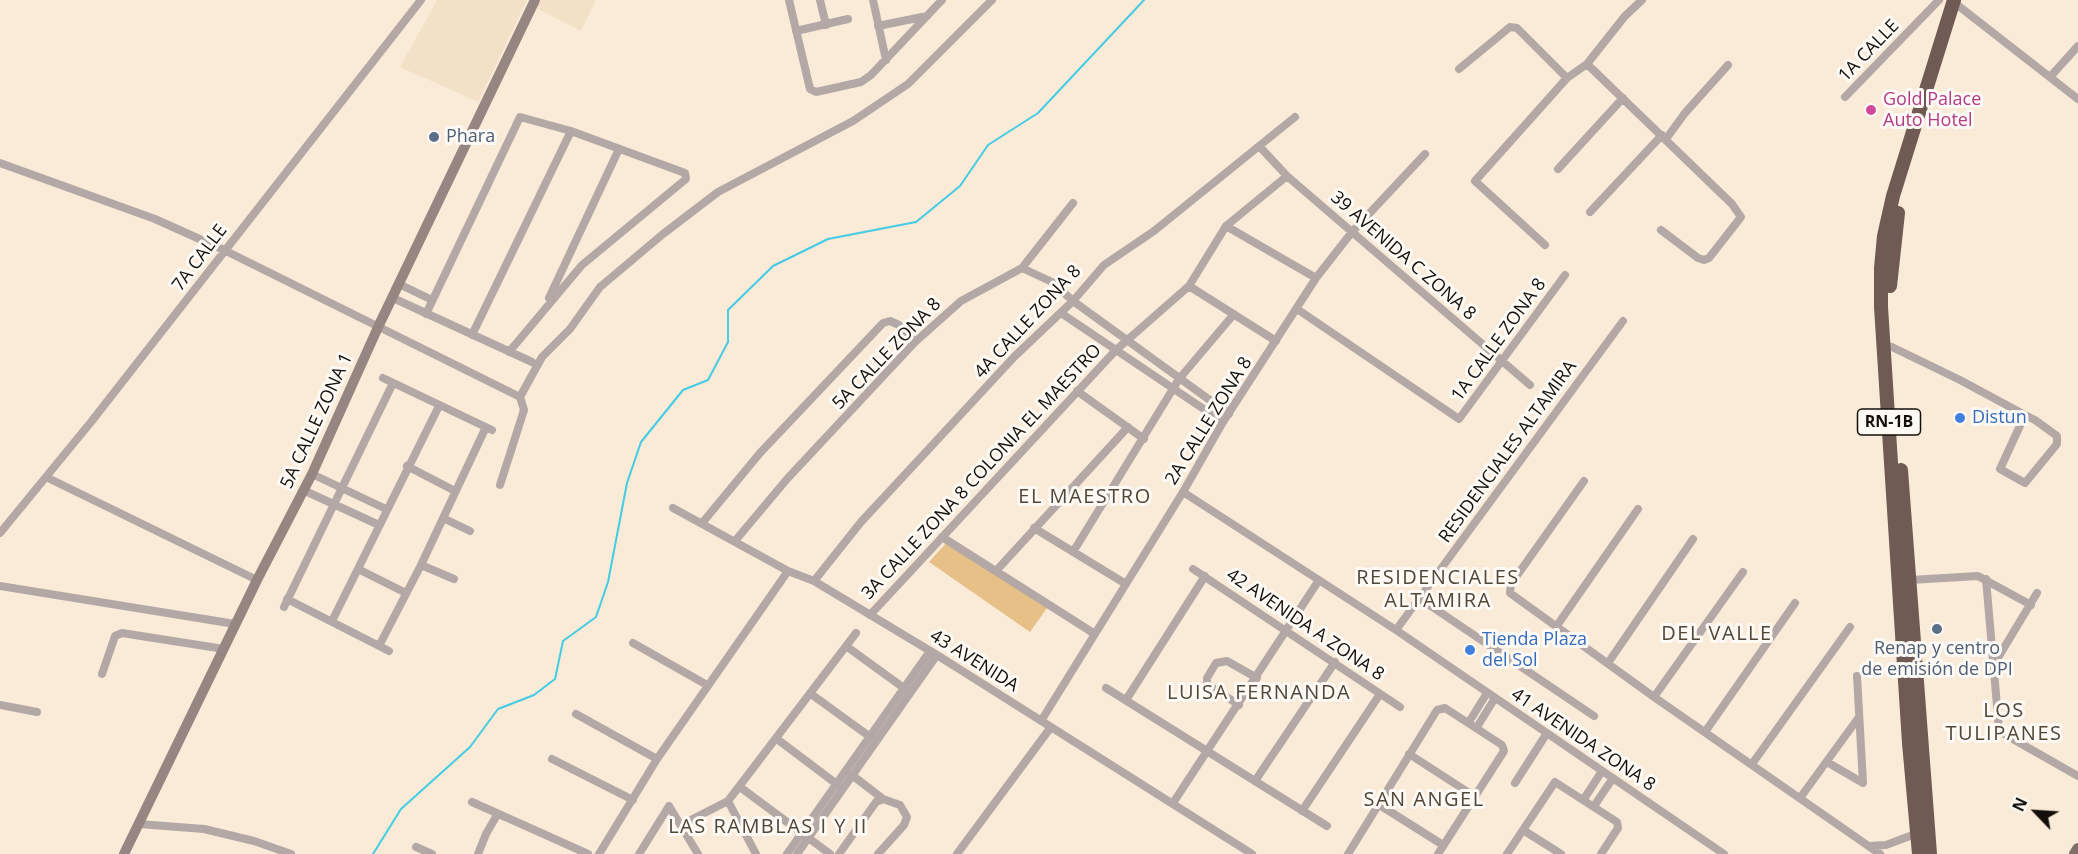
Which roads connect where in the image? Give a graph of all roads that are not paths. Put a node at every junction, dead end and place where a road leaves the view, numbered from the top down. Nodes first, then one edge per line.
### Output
1 (421, 0) edge
2 (535, 0) edge
3 (789, 0) edge
4 (820, 0) edge
5 (873, 0) edge
6 (992, 0) edge
7 (1642, 0) edge
8 (940, 1) edge
9 (1953, 2) edge
10 (927, 16) junction
11 (848, 19) dead end
12 (826, 25) junction
13 (878, 26) junction
14 (796, 31) junction
15 (2078, 46) edge
16 (886, 60) junction
17 (1587, 64) junction
18 (1728, 65) dead end
19 (1459, 69) dead end
20 (2050, 77) junction
21 (1567, 78) junction
22 (1845, 97) dead end
23 (1623, 98) junction
24 (2078, 99) edge
25 (1294, 117) dead end
26 (571, 131) junction
27 (1664, 137) junction
28 (1260, 147) junction
29 (619, 149) junction
30 (1425, 154) dead end
31 (0, 163) edge
32 (1558, 169) dead end
33 (1287, 176) junction
34 (1073, 203) dead end
35 (1590, 212) dead end
36 (1226, 226) junction
37 (1661, 230) dead end
38 (1352, 232) junction
39 (1545, 245) dead end
40 (224, 250) junction
41 (1022, 267) junction
42 (1565, 275) dead end
43 (1316, 278) junction
44 (399, 284) junction
45 (1189, 286) junction
46 (420, 294) junction
47 (393, 298) junction
48 (432, 300) junction
49 (1073, 301) junction
50 (413, 308) junction
51 (544, 308) junction
52 (1297, 309) junction
53 (1061, 313) junction
54 (426, 314) junction
55 (1234, 314) junction
56 (1623, 321) dead end
57 (379, 325) junction
58 (472, 335) junction
59 (1125, 340) junction
60 (1276, 341) junction
61 (915, 342) junction
62 (1892, 347) junction
63 (1116, 350) junction
64 (509, 352) junction
65 (1504, 361) junction
66 (532, 362) dead end
67 (383, 378) dead end
68 (1179, 379) junction
69 (393, 383) junction
70 (1530, 385) dead end
71 (1173, 390) junction
72 (1077, 391) junction
73 (520, 397) junction
74 (439, 406) junction
75 (1228, 414) junction
76 (2025, 415) junction
77 (1223, 422) junction
78 (1128, 427) junction
79 (1144, 439) junction
80 (407, 466) junction
81 (312, 474) junction
82 (46, 477) junction
83 (1584, 481) dead end
84 (500, 485) dead end
85 (341, 488) junction
86 (303, 490) junction
87 (455, 491) junction
88 (1183, 492) junction
89 (334, 503) junction
90 (674, 508) dead end
91 (387, 509) junction
92 (1638, 509) dead end
93 (443, 518) junction
94 (703, 522) junction
95 (379, 525) junction
96 (1034, 528) junction
97 (470, 531) dead end
98 (0, 533) edge
99 (942, 537) junction
100 (1693, 538) dead end
101 (735, 541) junction
102 (1073, 552) junction
103 (422, 565) junction
104 (1193, 568) dead end
105 (358, 569) junction
106 (788, 571) junction
107 (996, 571) junction
108 (1743, 572) dead end
109 (1205, 576) junction
110 (454, 579) dead end
111 (1986, 579) junction
112 (257, 580) junction
113 (1319, 580) junction
114 (1910, 580) junction
115 (814, 581) junction
116 (1126, 584) junction
117 (0, 586) edge
118 (406, 592) junction
119 (2037, 593) dead end
120 (1419, 598) junction
121 (1795, 603) dead end
122 (2031, 605) junction
123 (870, 615) junction
124 (332, 621) junction
125 (235, 624) junction
126 (1556, 627) junction
127 (1850, 627) dead end
128 (1396, 630) junction
129 (1288, 631) junction
130 (856, 633) dead end
131 (1095, 634) junction
132 (633, 643) dead end
133 (379, 646) junction
134 (846, 646) junction
135 (224, 649) junction
136 (389, 651) dead end
137 (934, 653) junction
138 (1335, 662) junction
139 (1608, 663) junction
140 (1993, 668) junction
141 (102, 674) dead end
142 (1857, 676) dead end
143 (1257, 678) junction
144 (707, 685) junction
145 (1106, 688) dead end
146 (907, 691) junction
147 (1487, 693) junction
148 (811, 694) junction
149 (1380, 694) junction
150 (1654, 697) junction
151 (1495, 698) junction
152 (1126, 700) junction
153 (0, 705) edge
154 (1239, 705) junction
155 (1400, 707) dead end
156 (37, 712) dead end
157 (576, 714) dead end
158 (1594, 716) dead end
159 (1860, 717) junction
160 (1041, 721) junction
161 (1469, 722) junction
162 (1051, 727) junction
163 (1477, 727) junction
164 (1705, 732) junction
165 (1547, 733) junction
166 (872, 738) junction
167 (777, 739) junction
168 (1209, 751) junction
169 (1409, 754) junction
170 (552, 759) dead end
171 (657, 759) junction
172 (1827, 762) junction
173 (1752, 765) junction
174 (1602, 771) junction
175 (852, 775) junction
176 (2078, 776) edge
177 (1612, 778) junction
178 (1255, 781) junction
179 (1515, 783) dead end
180 (839, 786) junction
181 (740, 787) junction
182 (1474, 796) junction
183 (1800, 798) junction
184 (883, 799) junction
185 (1584, 799) junction
186 (633, 800) junction
187 (728, 801) junction
188 (472, 802) dead end
189 (1173, 803) junction
190 (1378, 804) junction
191 (1594, 806) junction
192 (1302, 811) junction
193 (497, 815) junction
194 (139, 824) junction
195 (681, 825) junction
196 (1327, 826) dead end
197 (1522, 830) junction
198 (1922, 832) junction
199 (805, 835) junction
200 (1443, 845) junction
201 (1865, 845) junction
202 (416, 847) dead end
203 (2078, 849) edge
204 (124, 854) edge
205 (291, 854) edge
206 (432, 854) edge
207 (478, 854) edge
208 (588, 854) edge
209 (600, 854) edge
210 (639, 854) edge
211 (698, 854) edge
212 (756, 854) edge
213 (787, 854) edge
214 (796, 854) edge
215 (830, 854) edge
216 (838, 854) edge
217 (878, 854) edge
218 (957, 854) edge
219 (1252, 854) edge
220 (1348, 854) edge
221 (1438, 854) edge
222 (1507, 854) edge
223 (1561, 854) edge
224 (1601, 854) edge
225 (1724, 854) edge
226 (1880, 854) edge
227 (1919, 854) edge
228 (1930, 854) edge
229 (2075, 854) edge

1 - 40 street, 7A CALLE
2 - 44 street, 5A CALLE ZONA 1
3 - 14 street
4 - 12 street
5 - 13 street
6 - 73 street
7 - 17 street
8 - 10 street
9 - 20 street
9 - 22 street, 1A CALLE
9 - 62 highway, RN-1B
9 - 198 highway, RN-1B
10 - 13 street
10 - 16 street
11 - 12 street
12 - 14 street
13 - 16 street
14 - 16 street
15 - 20 street
17 - 21 street
17 - 23 street
18 - 27 street
19 - 21 street
20 - 24 street
21 - 39 street
23 - 27 street
23 - 32 street
25 - 28 street, 4A CALLE ZONA 8
26 - 29 street
26 - 48 street
26 - 58 street
27 - 35 street
27 - 37 street
28 - 33 street, 39 AVENIDA C ZONA 8
28 - 49 street, 4A CALLE ZONA 8
29 - 51 street
29 - 51 street
30 - 38 street, 2A CALLE ZONA 8
31 - 40 street
33 - 36 street, 3A CALLE ZONA 8 COLONIA EL MAESTRO
33 - 38 street, 39 AVENIDA C ZONA 8
34 - 41 street, 5A CALLE ZONA 8
36 - 43 street
36 - 45 street, 3A CALLE ZONA 8 COLONIA EL MAESTRO
38 - 43 street, 2A CALLE ZONA 8
38 - 65 street, 39 AVENIDA C ZONA 8
40 - 57 street
40 - 82 street, 7A CALLE
41 - 49 street
41 - 61 street, 5A CALLE ZONA 8
42 - 65 street, 1A CALLE ZONA 8
43 - 52 street, 2A CALLE ZONA 8
44 - 46 street
44 - 47 street, 5A CALLE ZONA 1
45 - 55 street
45 - 59 street, 3A CALLE ZONA 8 COLONIA EL MAESTRO
46 - 48 street
46 - 50 street
47 - 50 street
47 - 57 street, 5A CALLE ZONA 1
48 - 54 street
49 - 53 street, 4A CALLE ZONA 8
49 - 59 street
50 - 54 street
51 - 64 street
52 - 60 street, 2A CALLE ZONA 8
52 - 65 street, 1A CALLE ZONA 8
53 - 63 street
53 - 115 street, 4A CALLE ZONA 8
54 - 58 street
55 - 60 street
55 - 68 street
56 - 120 street, RESIDENCIALES ALTAMIRA
57 - 73 street
57 - 81 street, 5A CALLE ZONA 1
58 - 64 street
59 - 63 street, 3A CALLE ZONA 8 COLONIA EL MAESTRO
59 - 68 street
60 - 75 street, 2A CALLE ZONA 8
61 - 94 street
61 - 101 street, 5A CALLE ZONA 8
62 - 76 street
62 - 114 highway, RN-1B
63 - 71 street
63 - 72 street, 3A CALLE ZONA 8 COLONIA EL MAESTRO
64 - 66 street
65 - 70 street, 39 AVENIDA C ZONA 8
67 - 69 street
68 - 71 street
68 - 75 street
69 - 74 street
69 - 85 street
71 - 77 street
71 - 79 street
72 - 78 street
72 - 99 street, 3A CALLE ZONA 8 COLONIA EL MAESTRO
73 - 84 street
74 - 80 street
74 - 87 street
75 - 77 street, 2A CALLE ZONA 8
76 - 76 street
77 - 88 street, 2A CALLE ZONA 8
78 - 79 street
78 - 96 street
79 - 102 street
80 - 87 street
80 - 91 street
81 - 85 street
81 - 86 street, 5A CALLE ZONA 1
82 - 98 street, 7A CALLE
82 - 112 street
83 - 126 street
85 - 89 street
85 - 91 street
86 - 89 street
86 - 112 street, 5A CALLE ZONA 1
87 - 93 street
88 - 113 street, 41 AVENIDA ZONA 8
88 - 116 street, 2A CALLE ZONA 8
89 - 95 street
89 - 124 street
90 - 94 street, 43 AVENIDA
91 - 95 street
92 - 126 street
93 - 97 street
93 - 103 street
94 - 101 street, 43 AVENIDA
95 - 105 street
96 - 102 street
96 - 107 street
99 - 107 street
99 - 123 street, 3A CALLE ZONA 8 COLONIA EL MAESTRO
100 - 139 street
101 - 106 street, 43 AVENIDA
102 - 116 street
103 - 110 street
103 - 118 street
104 - 109 street, 42 AVENIDA A ZONA 8
105 - 118 street
105 - 124 street
106 - 115 street, 43 AVENIDA
106 - 144 street
107 - 131 street
108 - 150 street
109 - 129 street, 42 AVENIDA A ZONA 8
109 - 152 street
111 - 114 street
111 - 122 street
111 - 140 street
112 - 125 street, 5A CALLE ZONA 1
113 - 128 street, 41 AVENIDA ZONA 8
113 - 129 street
114 - 198 highway, RN-1B
115 - 123 street, 43 AVENIDA
116 - 131 street, 2A CALLE ZONA 8
117 - 125 street
118 - 133 street
119 - 122 street
120 - 128 street, RESIDENCIALES ALTAMIRA
120 - 158 street
121 - 164 street
122 - 140 street
123 - 137 street, 43 AVENIDA
124 - 133 street
125 - 135 street, 5A CALLE ZONA 1
126 - 139 street
127 - 173 street
128 - 147 street, 41 AVENIDA ZONA 8
129 - 138 street, 42 AVENIDA A ZONA 8
129 - 143 street
130 - 134 street
131 - 160 street, 2A CALLE ZONA 8
132 - 144 street
133 - 136 street
134 - 146 street
134 - 148 street
135 - 141 street
135 - 194 street, 5A CALLE ZONA 1
137 - 146 street
137 - 160 street, 43 AVENIDA
138 - 149 street, 42 AVENIDA A ZONA 8
138 - 178 street
139 - 150 street
140 - 176 street
142 - 159 street
143 - 154 street
143 - 154 street
144 - 171 street
145 - 152 street
146 - 166 street
147 - 151 street, 41 AVENIDA ZONA 8
147 - 161 street
148 - 166 street
148 - 167 street
149 - 155 street, 42 AVENIDA A ZONA 8
149 - 192 street
150 - 164 street
151 - 163 street
151 - 165 street, 41 AVENIDA ZONA 8
152 - 168 street
153 - 156 street
154 - 168 street
157 - 171 street
159 - 172 street
159 - 172 street
160 - 162 street, 43 AVENIDA
161 - 163 street
161 - 169 street
162 - 189 street, 43 AVENIDA
162 - 218 street
163 - 182 street
164 - 173 street
165 - 174 street, 41 AVENIDA ZONA 8
165 - 179 street
166 - 175 street
166 - 180 street
167 - 180 street
167 - 181 street
168 - 178 street
168 - 189 street
169 - 182 street
169 - 190 street
170 - 186 street
171 - 186 street
172 - 183 street
173 - 183 street
174 - 177 street, 41 AVENIDA ZONA 8
174 - 185 street
175 - 180 street
175 - 184 street
177 - 191 street
177 - 225 street, 41 AVENIDA ZONA 8
178 - 192 street
180 - 199 street
181 - 187 street
181 - 199 street
182 - 200 street
183 - 201 street
184 - 216 street
184 - 217 street
185 - 191 street
185 - 197 street
186 - 209 street
187 - 195 street
187 - 212 street
188 - 193 street
189 - 219 street, 43 AVENIDA
190 - 200 street
190 - 220 street
191 - 224 street
192 - 196 street
193 - 207 street
193 - 208 street
194 - 204 street, 5A CALLE ZONA 1
194 - 205 street
195 - 210 street
195 - 211 street
197 - 222 street
197 - 223 street
198 - 201 street
198 - 227 highway, RN-1B
198 - 228 highway, RN-1B
199 - 213 street
199 - 214 street
199 - 215 street
200 - 221 street
201 - 226 street
202 - 206 street
203 - 229 main road

